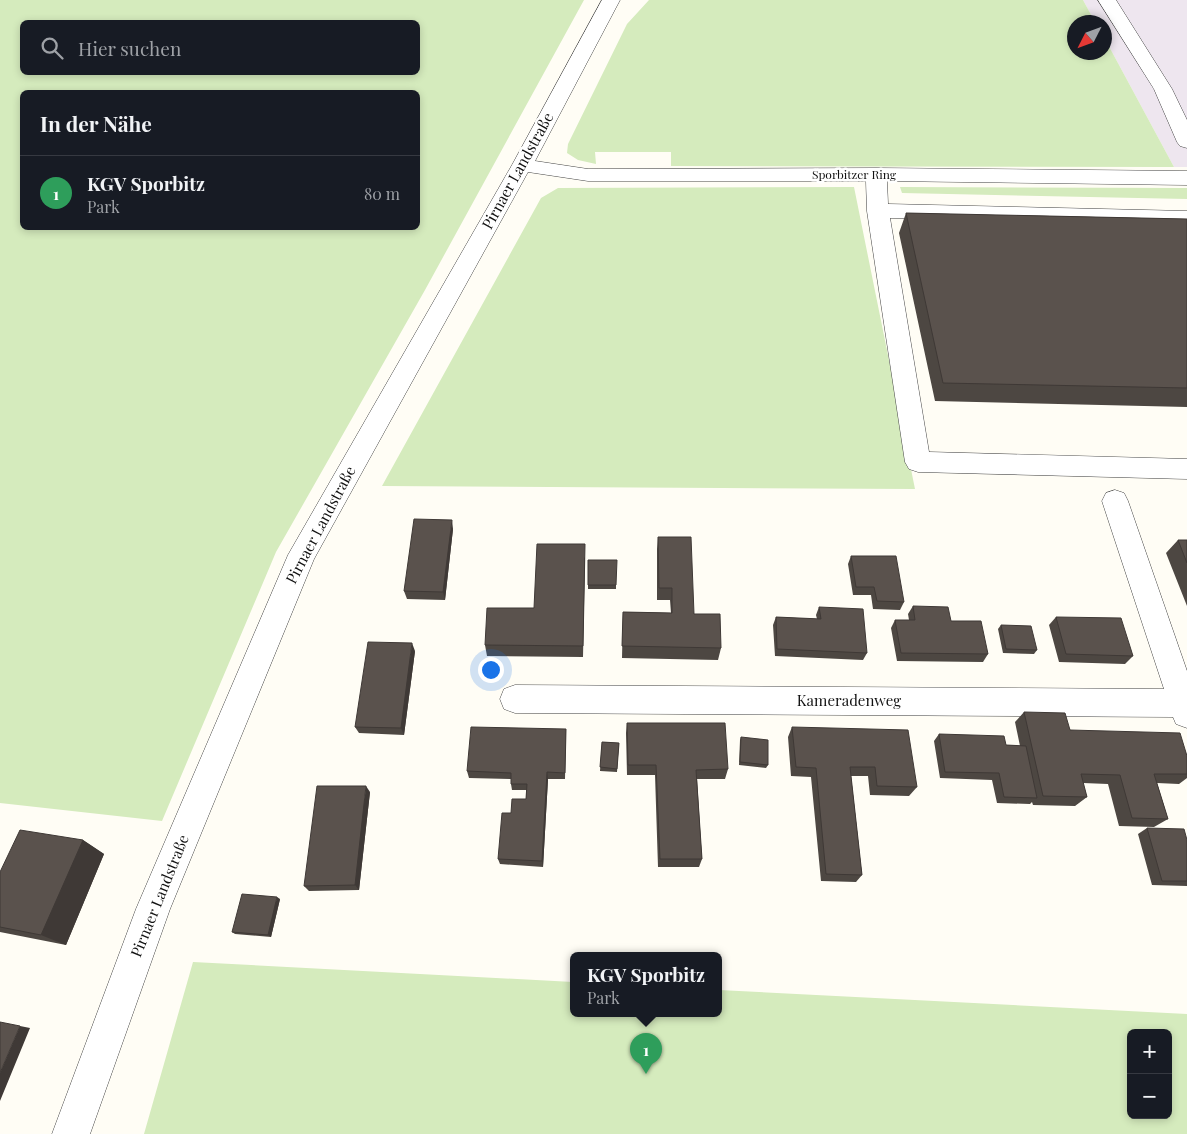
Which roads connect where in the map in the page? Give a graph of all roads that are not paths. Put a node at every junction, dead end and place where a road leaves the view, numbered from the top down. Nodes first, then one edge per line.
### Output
1 (611, 0) edge
2 (1107, 0) edge
3 (1187, 142) edge
4 (522, 165) junction
5 (876, 174) junction
6 (1187, 178) edge
7 (878, 211) junction
8 (1187, 218) edge
9 (1187, 469) edge
10 (1114, 501) dead end
11 (514, 699) dead end
12 (1185, 708) edge
13 (71, 1134) edge

1 - 4 street, Pirnaer Landstraße
2 - 3 street
4 - 5 street, Sporbitzer Ring
4 - 13 street, Pirnaer Landstraße
5 - 6 street, Sporbitzer Ring
5 - 7 street
7 - 8 street
7 - 9 street
10 - 12 street, Kameradenweg
11 - 12 street, Kameradenweg

